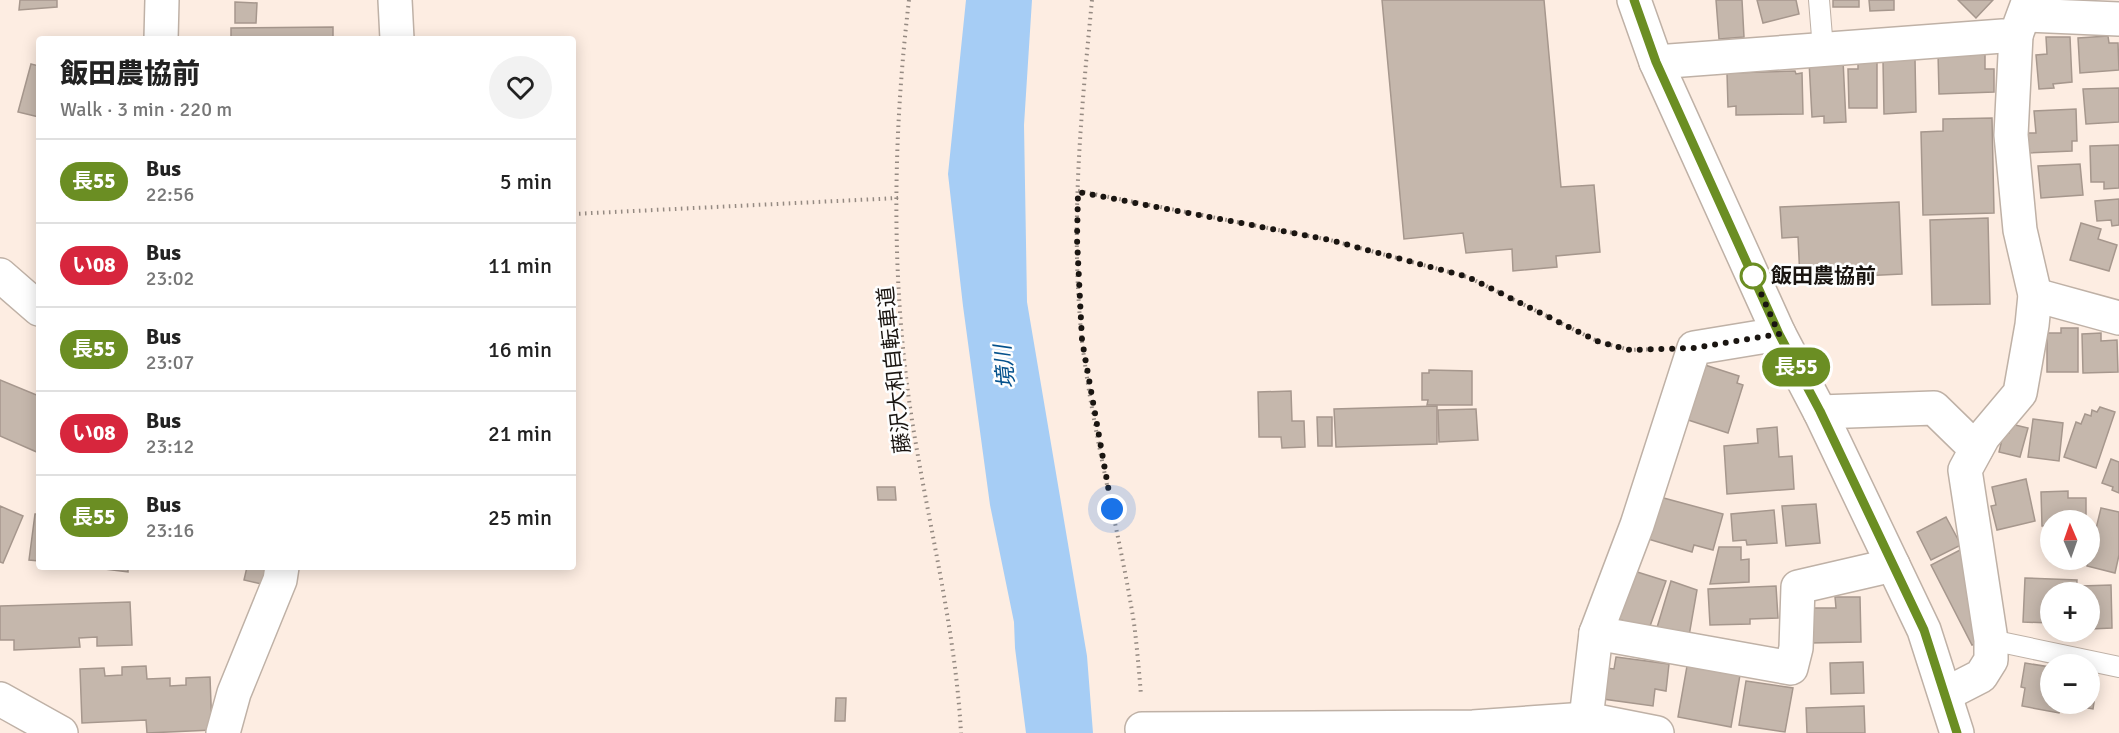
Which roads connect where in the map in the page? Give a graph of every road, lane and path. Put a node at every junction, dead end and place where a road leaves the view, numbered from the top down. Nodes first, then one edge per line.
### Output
1 (162, 0) edge
2 (395, 0) edge
3 (909, 0) edge
4 (1092, 0) edge
5 (1634, 0) edge
6 (1819, 0) edge
7 (2023, 16) edge
8 (2119, 19) edge
9 (161, 36) edge
10 (397, 36) edge
11 (1823, 49) junction
12 (1656, 62) junction
13 (1078, 192) junction
14 (898, 198) junction
15 (576, 214) edge
16 (0, 275) edge
17 (2035, 295) junction
18 (36, 306) edge
19 (2119, 318) edge
20 (1779, 334) junction
21 (1694, 348) junction
22 (1820, 411) junction
23 (1976, 449) junction
24 (1893, 566) junction
25 (282, 570) edge
26 (1596, 633) junction
27 (1991, 640) junction
28 (2119, 667) edge
29 (1946, 694) junction
30 (0, 699) edge
31 (1586, 719) junction
32 (28, 725) edge
33 (1142, 729) joint
34 (61, 733) edge
35 (223, 733) edge
36 (961, 733) edge
37 (1658, 733) edge
38 (1957, 733) edge

1 - 9 street
2 - 10 street
3 - 14 path, 藤沢大和自転車道
4 - 13 path
5 - 12 street
6 - 11 lane
7 - 8 street
7 - 11 street
7 - 17 street
11 - 12 street
12 - 20 street
13 - 21 path
13 - 33 path
14 - 15 path
14 - 36 path, 藤沢大和自転車道
16 - 18 street
17 - 19 street
17 - 23 street
20 - 21 street
20 - 22 street
21 - 26 street
22 - 23 street
22 - 24 street
23 - 27 street
24 - 26 street
24 - 29 street
25 - 35 street
26 - 31 street
27 - 28 lane
27 - 29 street
29 - 38 street
30 - 32 street
31 - 33 street
31 - 37 street
32 - 34 street

